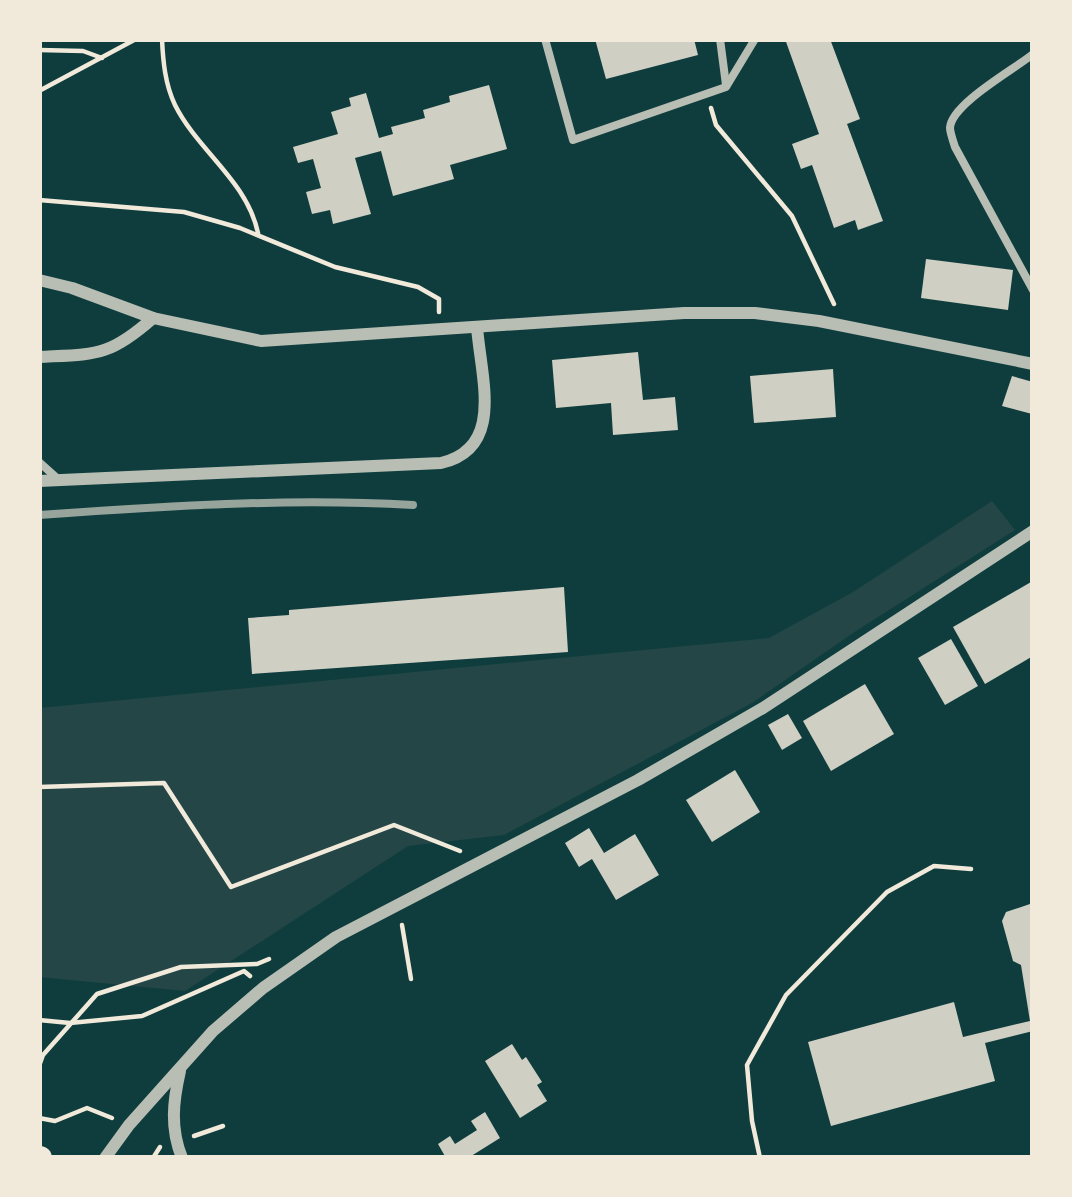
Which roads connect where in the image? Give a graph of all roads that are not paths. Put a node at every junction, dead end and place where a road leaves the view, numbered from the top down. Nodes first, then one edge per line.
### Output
1 (545, 39) edge
2 (720, 39) edge
3 (755, 39) edge
4 (1033, 54) edge
5 (726, 86) junction
6 (39, 280) edge
7 (1033, 290) edge
8 (153, 318) junction
9 (477, 322) junction
10 (39, 357) edge
11 (1033, 364) edge
12 (39, 462) edge
13 (59, 480) junction
14 (39, 482) edge
15 (1033, 531) edge
16 (182, 1064) junction
17 (106, 1158) edge
18 (182, 1158) edge

1 - 5 lane
2 - 5 lane
3 - 5 lane
4 - 7 lane
6 - 8 street
8 - 9 street
8 - 10 street
9 - 11 street
9 - 13 street
12 - 13 lane
13 - 14 street
15 - 16 street
16 - 17 street
16 - 18 street

